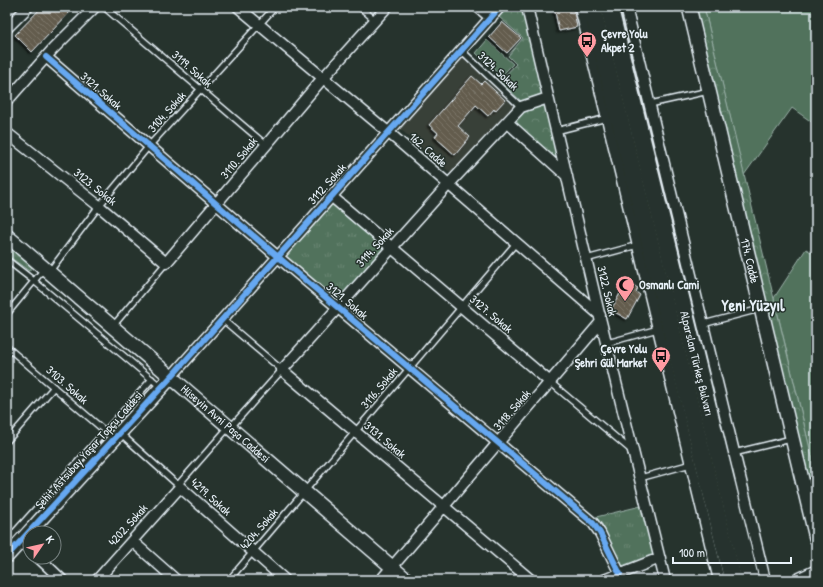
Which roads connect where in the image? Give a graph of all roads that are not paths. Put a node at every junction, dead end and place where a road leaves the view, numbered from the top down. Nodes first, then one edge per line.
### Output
1 (28, 7) edge
2 (104, 7) edge
3 (238, 7) edge
4 (275, 7) edge
5 (360, 7) edge
6 (387, 7) edge
7 (478, 7) edge
8 (500, 7) edge
9 (527, 7) edge
10 (580, 7) edge
11 (592, 7) edge
12 (609, 7) edge
13 (626, 7) edge
14 (689, 7) edge
15 (92, 8) edge
16 (490, 18) junction
17 (376, 20) junction
18 (259, 25) junction
19 (7, 28) edge
20 (461, 50) junction
21 (46, 57) junction
22 (323, 78) junction
23 (200, 89) junction
24 (709, 91) junction
25 (548, 98) junction
26 (7, 101) edge
27 (650, 104) junction
28 (521, 107) junction
29 (607, 118) junction
30 (507, 122) junction
31 (556, 131) junction
32 (388, 132) junction
33 (7, 133) edge
34 (266, 145) junction
35 (149, 146) junction
36 (567, 176) junction
37 (448, 185) junction
38 (331, 196) junction
39 (216, 204) junction
40 (99, 206) junction
41 (7, 236) edge
42 (516, 243) junction
43 (638, 245) junction
44 (392, 248) junction
45 (278, 257) junction
46 (586, 259) junction
47 (7, 260) edge
48 (166, 263) junction
49 (47, 270) junction
50 (34, 281) junction
51 (462, 307) junction
52 (338, 308) junction
53 (761, 309) junction
54 (7, 314) edge
55 (601, 318) junction
56 (222, 319) junction
57 (703, 324) junction
58 (112, 326) junction
59 (658, 330) junction
60 (607, 343) junction
61 (7, 347) edge
62 (410, 368) junction
63 (282, 370) junction
64 (171, 377) junction
65 (550, 382) junction
66 (156, 383) junction
67 (54, 387) junction
68 (229, 427) junction
69 (356, 432) junction
70 (113, 434) junction
71 (8, 437) edge
72 (792, 438) junction
73 (498, 443) junction
74 (634, 452) junction
75 (734, 453) junction
76 (691, 464) junction
77 (640, 478) junction
78 (179, 486) junction
79 (304, 492) junction
80 (444, 506) junction
81 (816, 538) edge
82 (132, 541) junction
83 (15, 542) edge
84 (253, 552) junction
85 (7, 556) edge
86 (660, 558) junction
87 (46, 565) edge
88 (392, 567) junction
89 (816, 572) edge
90 (620, 574) junction
91 (62, 580) edge
92 (97, 580) edge
93 (176, 580) edge
94 (229, 580) edge
95 (285, 580) edge
96 (381, 580) edge
97 (407, 580) edge
98 (531, 580) edge
99 (604, 580) edge
100 (666, 580) edge
101 (719, 580) edge
102 (733, 580) edge
103 (750, 580) edge
104 (765, 580) edge
105 (799, 580) edge

1 - 19 street
2 - 23 lane, 3119. Sokak
3 - 18 street, 162. Cadde
4 - 18 lane, 3104. Sokak
5 - 17 lane
6 - 17 street, 3110. Sokak
7 - 16 street
8 - 16 street, 3112. Sokak
9 - 25 street, 3122. Sokak
10 - 29 street
11 - 102 highway, Alparslan Türkeş Bulvarı
12 - 103 highway, Alparslan Türkeş Bulvarı
13 - 27 street
14 - 24 street, 174. Cadde
15 - 21 street
16 - 20 street, 3112. Sokak
17 - 22 street, 3110. Sokak
18 - 22 street, 162. Cadde
18 - 23 lane, 3104. Sokak
20 - 28 lane, 3124. Sokak
20 - 32 street, 3112. Sokak
21 - 26 street
21 - 35 street, 3121. Sokak
22 - 32 street, 162. Cadde
22 - 34 street, 3110. Sokak
23 - 34 lane, 3119. Sokak
23 - 35 lane, 3104. Sokak
24 - 27 lane
24 - 53 street, 174. Cadde
25 - 28 street, 3114. Sokak
25 - 31 street, 3122. Sokak
27 - 57 street
28 - 30 street, 3114. Sokak
29 - 31 lane
29 - 43 street
30 - 36 street
30 - 37 street, 3114. Sokak
31 - 36 street, 3122. Sokak
32 - 37 street, 162. Cadde
32 - 38 street, 3112. Sokak
33 - 40 street, 3123. Sokak
34 - 39 street, 3110. Sokak
35 - 39 street, 3121. Sokak
35 - 40 lane, 3104. Sokak
36 - 46 street, 3122. Sokak
37 - 42 street, 162. Cadde
37 - 44 street, 3114. Sokak
38 - 44 street, 3127. Sokak
38 - 45 street, 3112. Sokak
39 - 45 street, 3121. Sokak
39 - 48 street, 3110. Sokak
40 - 48 street, 3123. Sokak
40 - 49 lane, 3104. Sokak
41 - 49 street, Hüseyin Avni Paşa Caddesi
42 - 51 lane, 3116. Sokak
42 - 55 street, 162. Cadde
43 - 46 lane
43 - 59 street
44 - 51 street, 3127. Sokak
44 - 52 street, 3114. Sokak
45 - 52 street, 3121. Sokak
45 - 56 street, 3112. Sokak
46 - 55 street, 3122. Sokak
47 - 50 lane
48 - 58 lane, 3110. Sokak
49 - 50 lane, 3104. Sokak
49 - 58 street, Hüseyin Avni Paşa Caddesi
50 - 54 lane, 3104. Sokak
50 - 66 lane
51 - 62 lane, 3116. Sokak
51 - 65 street, 3127. Sokak
52 - 62 street, 3121. Sokak
52 - 63 street, 3114. Sokak
53 - 57 lane
53 - 72 street, 174. Cadde
55 - 60 street, 3122. Sokak
55 - 65 street, 3118. Sokak
56 - 63 lane, 3131. Sokak
56 - 64 street, 3112. Sokak
57 - 75 street
58 - 64 street, Hüseyin Avni Paşa Caddesi
59 - 60 lane
59 - 76 street
60 - 74 street, 3122. Sokak
61 - 67 lane, 3103. Sokak
62 - 69 lane, 3116. Sokak
62 - 73 street, 3121. Sokak
63 - 68 lane, 3114. Sokak
63 - 69 street, 3131. Sokak
64 - 66 street, Şehit Astsubay Yaşar Topçu Caddesi
64 - 68 street, Hüseyin Avni Paşa Caddesi
65 - 73 street, 3118. Sokak
65 - 74 lane, 3127. Sokak
66 - 70 street, Şehit Astsubay Yaşar Topçu Caddesi
67 - 70 lane, 3103. Sokak
67 - 71 lane
68 - 78 lane, 4202. Sokak
68 - 79 street, Hüseyin Avni Paşa Caddesi
69 - 79 lane, 3116. Sokak
69 - 80 street, 3131. Sokak
70 - 78 lane, 4219. Sokak
70 - 83 street, Şehit Astsubay Yaşar Topçu Caddesi
72 - 75 lane
72 - 81 street, 174. Cadde
73 - 80 street, 3118. Sokak
73 - 90 street, 3121. Sokak
74 - 77 street, 3122. Sokak
75 - 104 street
76 - 77 lane
76 - 101 street
77 - 86 street, 3122. Sokak
78 - 82 street, 4202. Sokak
78 - 84 street, 4219. Sokak
79 - 84 lane, 4204. Sokak
79 - 88 street, Hüseyin Avni Paşa Caddesi
80 - 88 street, 3118. Sokak
80 - 98 street, 3131. Sokak
82 - 92 street, 4202. Sokak
82 - 93 street
83 - 85 street, Şehit Astsubay Yaşar Topçu Caddesi
84 - 94 lane, 4204. Sokak
84 - 95 street, 4219. Sokak
86 - 90 street
86 - 100 street, 3122. Sokak
87 - 91 street
88 - 96 street, 3118. Sokak
88 - 97 street, Hüseyin Avni Paşa Caddesi
89 - 105 street
90 - 99 street

